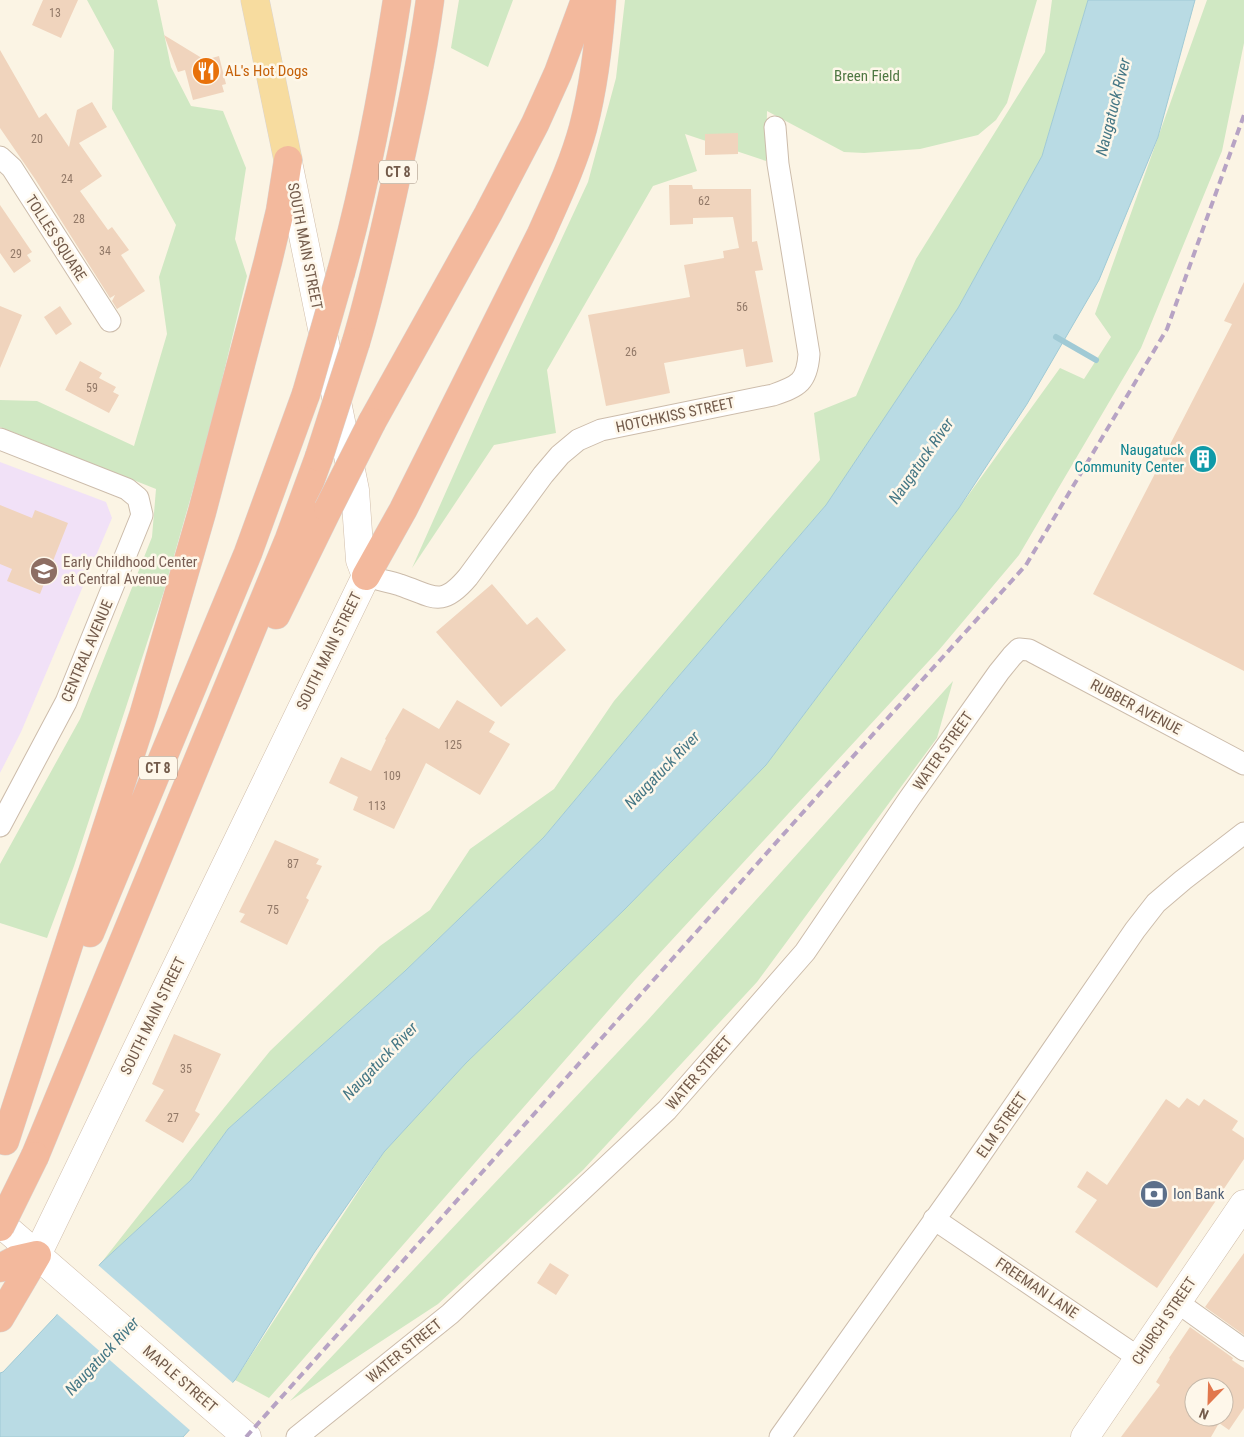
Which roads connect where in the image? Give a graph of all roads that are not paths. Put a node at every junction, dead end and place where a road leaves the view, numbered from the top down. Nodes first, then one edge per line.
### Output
1 (255, 0) edge
2 (397, 0) edge
3 (430, 0) edge
4 (584, 0) edge
5 (602, 0) edge
6 (775, 126) dead end
7 (0, 157) edge
8 (288, 160) junction
9 (110, 321) dead end
10 (0, 439) edge
11 (366, 576) junction
12 (1029, 650) joint
13 (199, 757) junction
14 (1244, 764) edge
15 (0, 826) edge
16 (1244, 833) edge
17 (2, 1146) edge
18 (1244, 1204) edge
19 (934, 1219) junction
20 (0, 1222) edge
21 (0, 1227) edge
22 (37, 1255) junction
23 (0, 1268) edge
24 (1177, 1302) junction
25 (0, 1318) edge
26 (1244, 1350) edge
27 (1139, 1358) junction
28 (247, 1437) edge
29 (297, 1437) edge
30 (780, 1437) edge
31 (1085, 1437) edge

1 - 8 main road, SOUTH MAIN STREET
2 - 17 highway, CT 8, bridge
3 - 13 highway, CT 8, bridge
4 - 13 highway, bridge
5 - 11 highway
6 - 11 street, HOTCHKISS STREET
7 - 9 street, TOLLES SQUARE
8 - 11 main road, SOUTH MAIN STREET
8 - 17 highway
10 - 15 street, CENTRAL AVENUE
11 - 22 main road, SOUTH MAIN STREET
12 - 14 street, RUBBER AVENUE
12 - 29 street, WATER STREET
13 - 21 highway, CT 8, bridge
16 - 19 street, ELM STREET
18 - 24 main road, CHURCH STREET
19 - 27 street, FREEMAN LANE
19 - 30 street, ELM STREET
20 - 22 main road, MAPLE STREET
22 - 23 highway
22 - 25 highway
22 - 28 main road, MAPLE STREET
24 - 26 street
24 - 27 main road, CHURCH STREET
27 - 31 main road, CHURCH STREET

